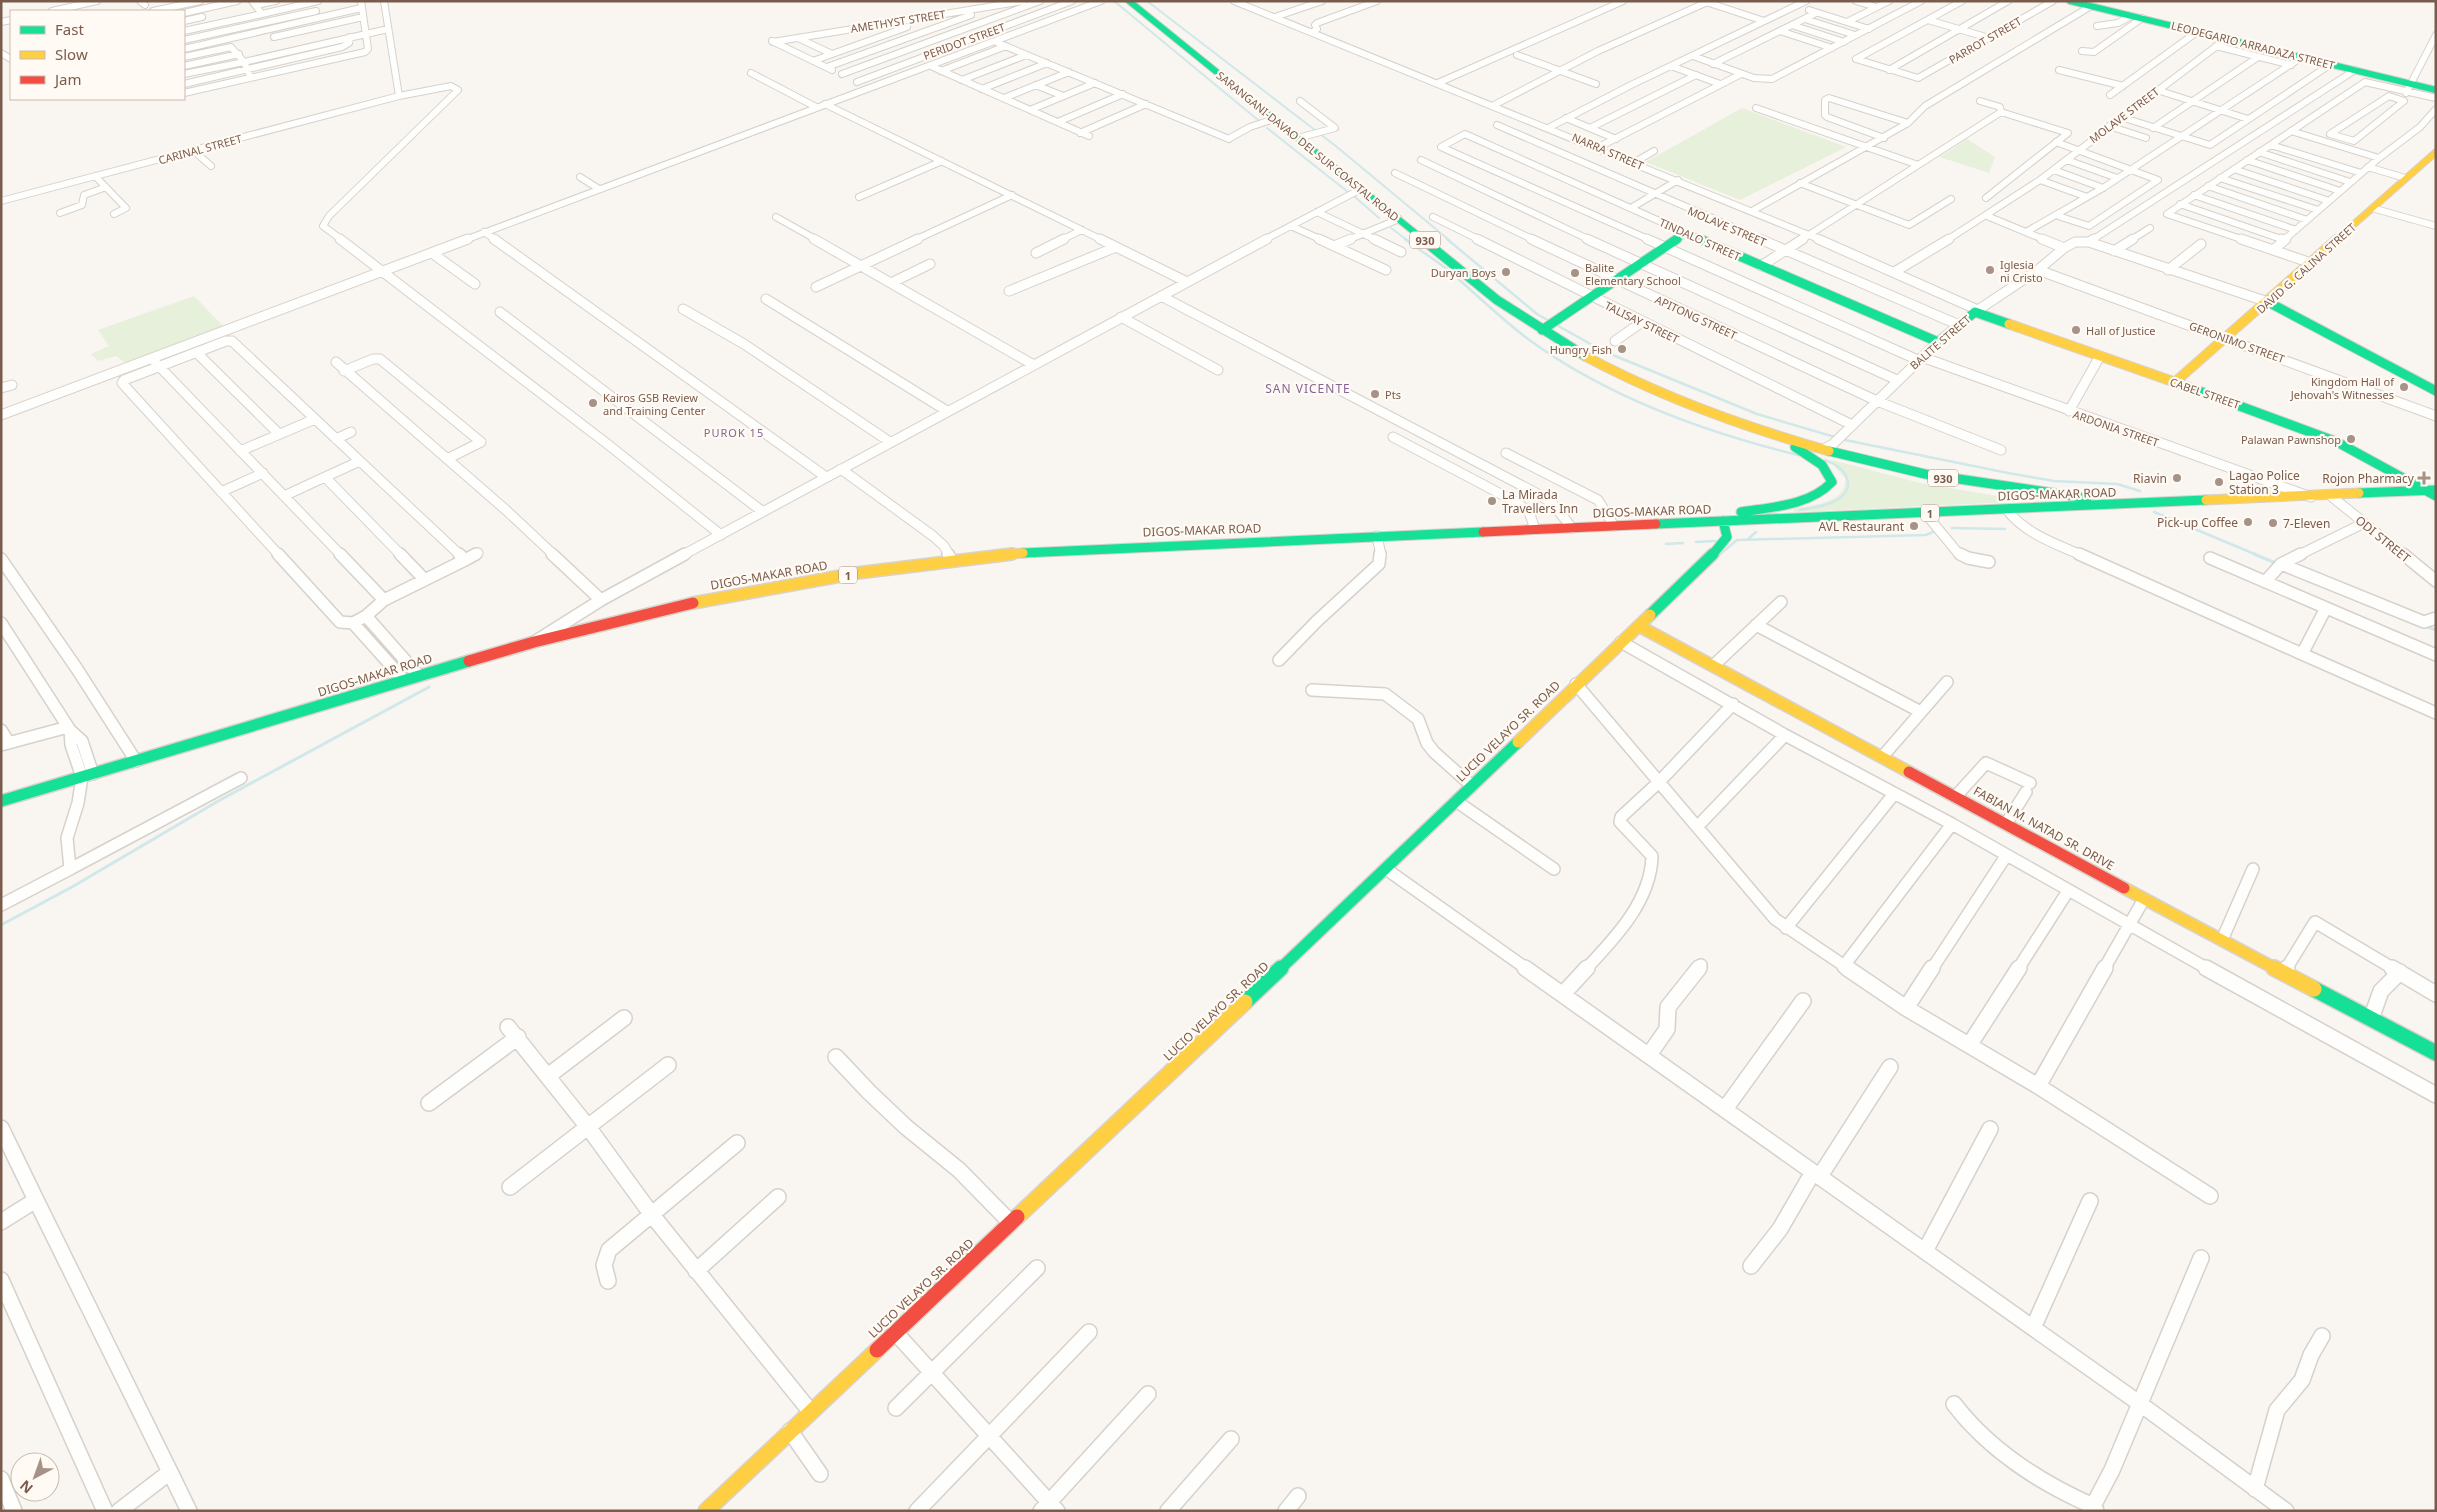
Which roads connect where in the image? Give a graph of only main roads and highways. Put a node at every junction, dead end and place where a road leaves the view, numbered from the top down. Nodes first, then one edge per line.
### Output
1 (1129, 1) edge
2 (2070, 1) edge
3 (2436, 90) edge
4 (2436, 152) edge
5 (2268, 302) junction
6 (1976, 311) joint
7 (1550, 324) junction
8 (1938, 342) joint
9 (2175, 382) junction
10 (2436, 392) edge
11 (1753, 428) junction
12 (2433, 493) edge
13 (2138, 504) junction
14 (1723, 521) junction
15 (1639, 626) junction
16 (1, 801) edge
17 (2436, 1053) edge
18 (706, 1511) edge

1 - 7 main road, SARANGANI-DAVAO DEL SUR COASTAL ROAD / 930
2 - 3 main road, LEODEGARIO ARRADAZA STREET
4 - 5 main road, DAVID G. CALINA STREET
5 - 9 main road, DAVID G. CALINA STREET
5 - 10 main road
6 - 8 main road, BALITE STREET
6 - 9 main road, CABEL STREET
7 - 8 main road, TINDALO STREET
7 - 11 main road, SARANGANI-DAVAO DEL SUR COASTAL ROAD / 930
9 - 12 main road, CABEL STREET
11 - 13 main road, SARANGANI-DAVAO DEL SUR COASTAL ROAD / 930
11 - 14 main road, SARANGANI-DAVAO DEL SUR COASTAL ROAD / 930
12 - 13 main road, DIGOS-MAKAR ROAD / 1
13 - 14 main road, DIGOS-MAKAR ROAD / 1
14 - 15 main road, LUCIO VELAYO SR. ROAD
14 - 16 main road, DIGOS-MAKAR ROAD / 1
15 - 17 main road, FABIAN M. NATAD SR. DRIVE
15 - 18 main road, LUCIO VELAYO SR. ROAD

